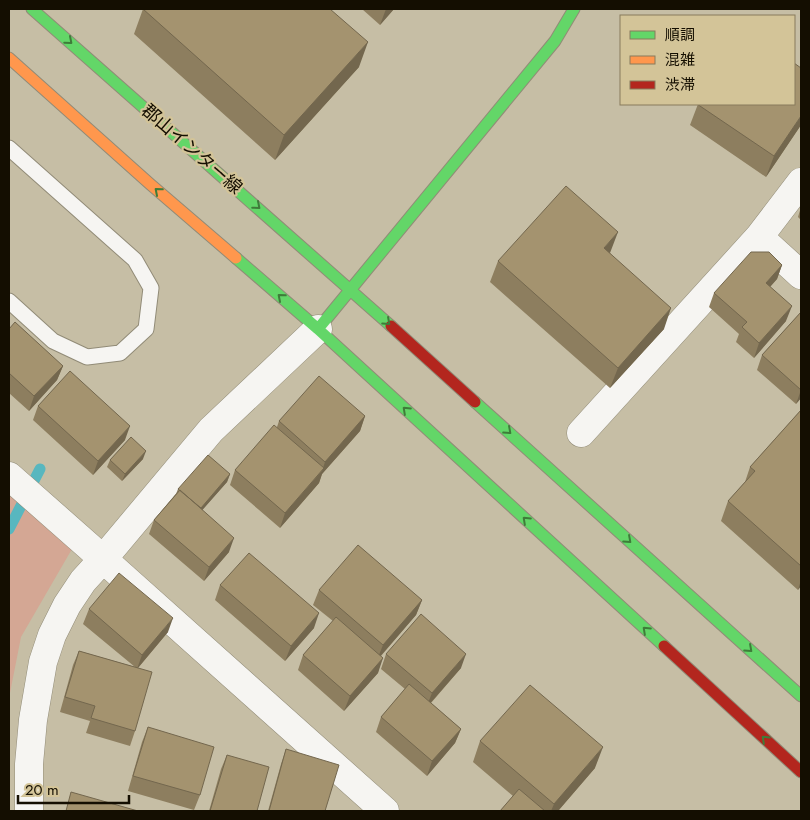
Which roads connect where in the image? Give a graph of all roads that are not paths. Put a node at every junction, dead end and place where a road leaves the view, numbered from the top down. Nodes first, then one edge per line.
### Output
1 (32, 9) edge
2 (574, 9) edge
3 (9, 58) edge
4 (9, 148) edge
5 (801, 182) edge
6 (759, 237) junction
7 (801, 275) edge
8 (351, 290) junction
9 (9, 301) edge
10 (318, 329) junction
11 (581, 433) dead end
12 (9, 476) edge
13 (103, 559) junction
14 (801, 696) edge
15 (801, 772) edge
16 (29, 811) edge
17 (385, 811) edge

1 -> 8 street, 郡山インター線
2 - 8 street
10 -> 3 street
4 - 9 lane
5 - 6 street
6 - 7 street
6 - 11 street
8 - 10 street
8 -> 14 street, 郡山インター線
10 - 13 street
15 -> 10 street
12 - 13 street
13 - 16 street
13 - 17 street

